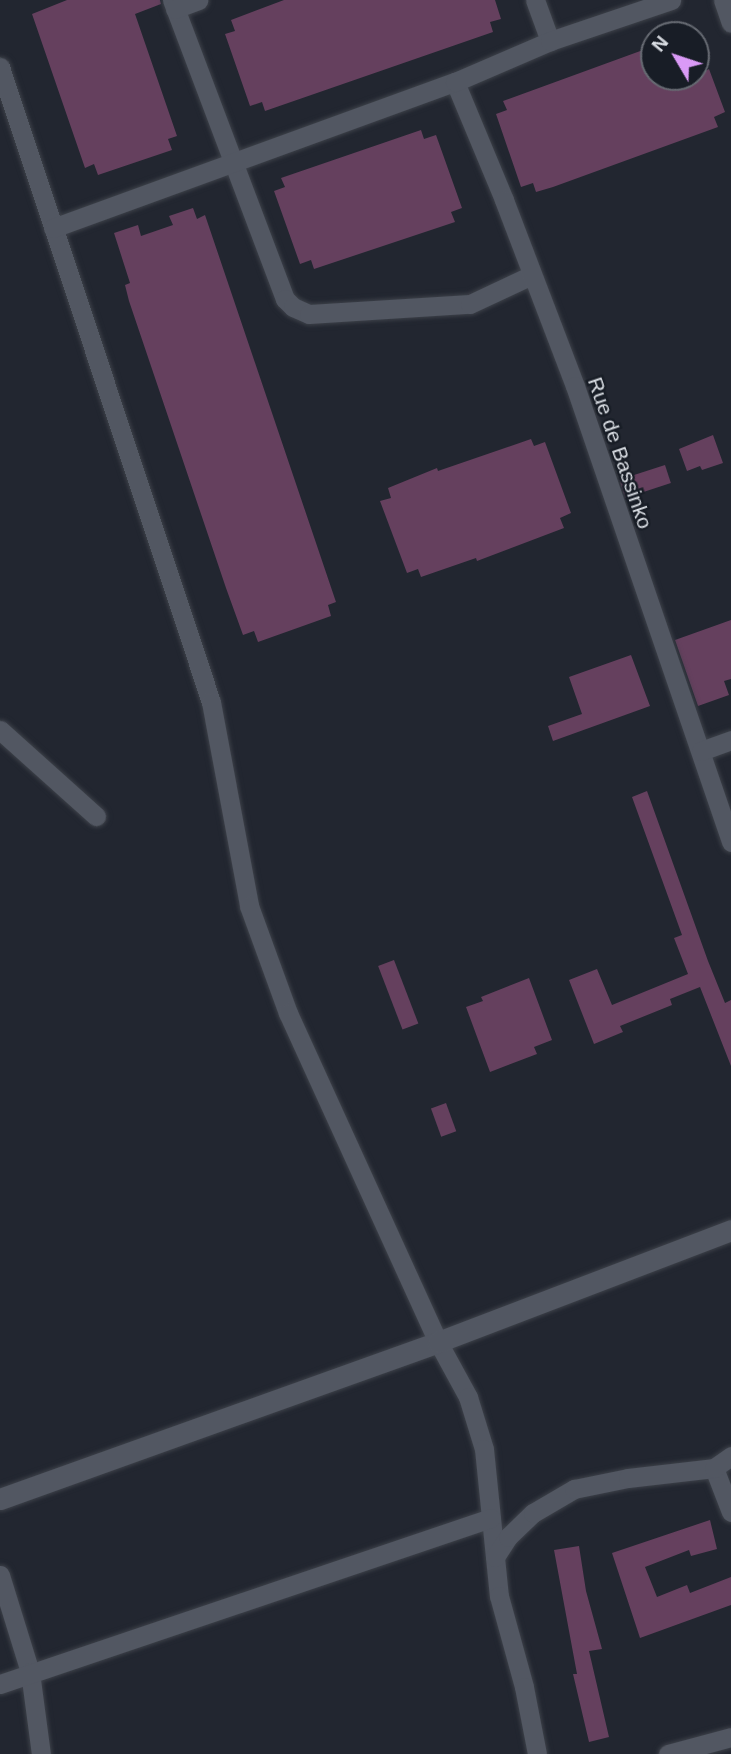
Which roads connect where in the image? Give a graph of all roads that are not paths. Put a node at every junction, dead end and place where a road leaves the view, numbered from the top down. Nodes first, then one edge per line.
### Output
1 (198, 0) edge
2 (535, 0) edge
3 (671, 0) edge
4 (723, 0) edge
5 (174, 4) edge
6 (731, 23) edge
7 (550, 41) junction
8 (0, 67) edge
9 (455, 82) junction
10 (232, 162) junction
11 (52, 228) junction
12 (532, 275) junction
13 (0, 730) edge
14 (731, 740) edge
15 (701, 751) junction
16 (96, 816) dead end
17 (731, 842) edge
18 (731, 1230) edge
19 (438, 1342) junction
20 (731, 1456) edge
21 (714, 1468) junction
22 (0, 1499) edge
23 (731, 1512) edge
24 (491, 1518) junction
25 (495, 1557) junction
26 (0, 1575) edge
27 (30, 1672) junction
28 (0, 1684) edge
29 (731, 1737) edge
30 (41, 1754) edge
31 (537, 1754) edge
32 (668, 1754) edge

1 - 5 street
2 - 7 street
3 - 7 street
4 - 6 street
5 - 10 street
7 - 9 street
8 - 11 street
9 - 10 street
9 - 12 street, Rue de Bassinko
10 - 11 street
10 - 12 street
11 - 19 street
12 - 15 street, Rue de Bassinko
13 - 16 street
14 - 15 street
15 - 17 street, Rue de Bassinko
18 - 19 street
19 - 22 street
19 - 24 street
20 - 21 street
21 - 23 street
21 - 25 street
24 - 25 street
24 - 27 street
25 - 31 street
26 - 27 street
27 - 28 street
27 - 30 street
29 - 32 street

